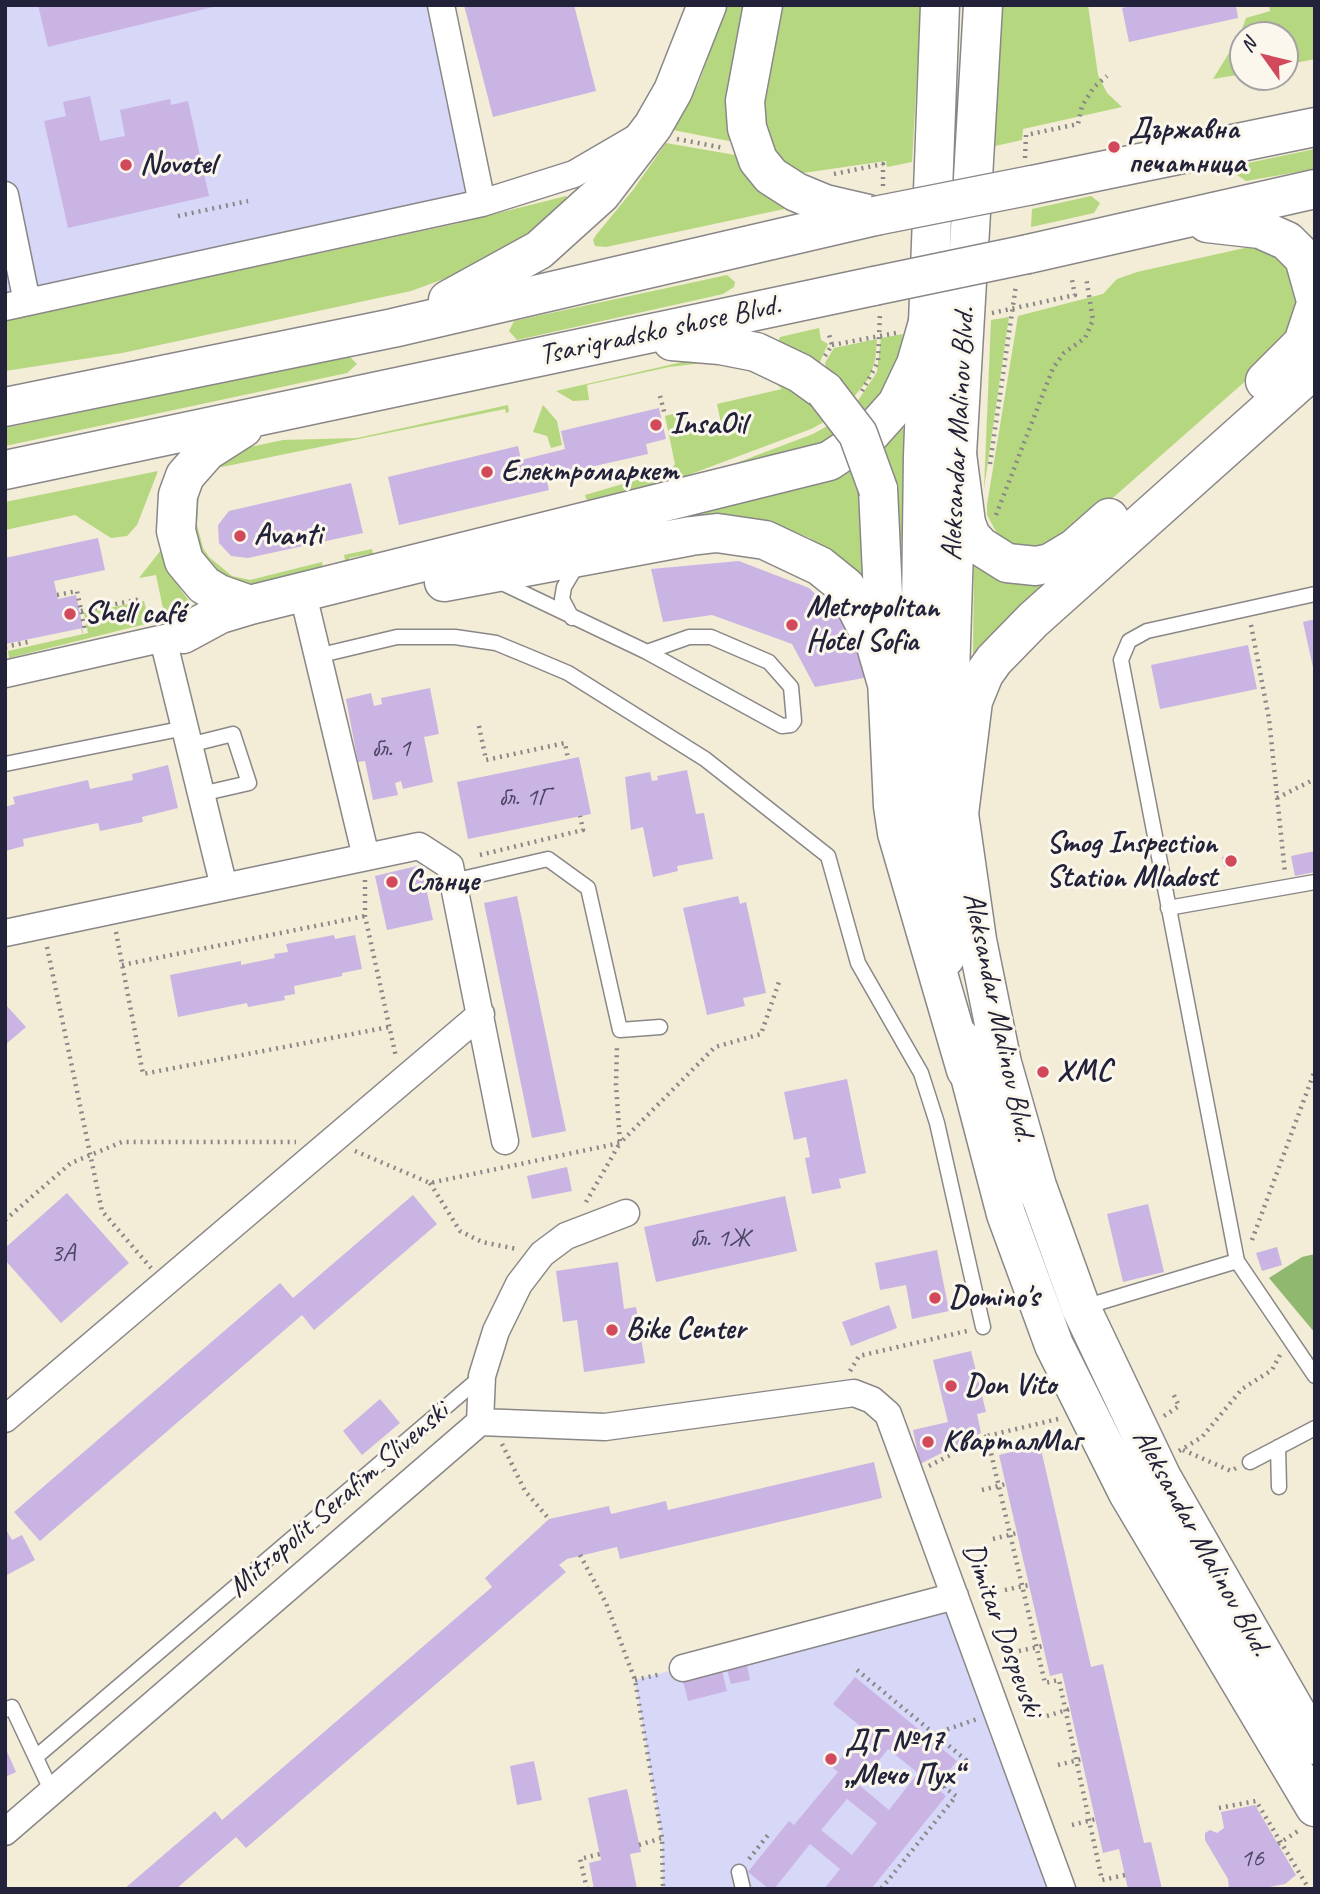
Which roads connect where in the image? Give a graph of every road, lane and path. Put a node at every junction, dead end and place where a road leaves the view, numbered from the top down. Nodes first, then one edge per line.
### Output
1 (441, 5) edge
2 (707, 5) edge
3 (763, 5) edge
4 (940, 5) edge
5 (983, 5) edge
6 (1107, 75) dead end
7 (1315, 112) edge
8 (1315, 127) edge
9 (662, 131) junction
10 (1030, 134) dead end
11 (1264, 137) junction
12 (728, 148) dead end
13 (883, 164) dead end
14 (841, 173) dead end
15 (1315, 189) edge
16 (5, 195) edge
17 (248, 201) dead end
18 (482, 203) junction
19 (178, 216) dead end
20 (876, 216) junction
21 (1173, 220) junction
22 (1086, 277) dead end
23 (1072, 280) dead end
24 (1315, 297) edge
25 (16, 305) edge
26 (1315, 307) edge
27 (1014, 309) junction
28 (988, 314) dead end
29 (929, 319) junction
30 (393, 328) junction
31 (828, 331) dead end
32 (888, 334) dead end
33 (628, 338) junction
34 (1315, 340) edge
35 (832, 345) junction
36 (1297, 369) edge
37 (824, 377) junction
38 (660, 396) dead end
39 (5, 407) edge
40 (294, 409) junction
41 (665, 415) dead end
42 (957, 454) junction
43 (5, 470) edge
44 (988, 475) dead end
45 (992, 521) dead end
46 (591, 553) junction
47 (484, 573) junction
48 (1315, 594) edge
49 (57, 595) dead end
50 (141, 599) dead end
51 (250, 605) junction
52 (1248, 609) junction
53 (81, 611) junction
54 (307, 611) junction
55 (573, 619) junction
56 (72, 633) dead end
57 (173, 637) junction
58 (45, 638) dead end
59 (5, 647) edge
60 (647, 652) junction
61 (317, 656) junction
62 (5, 674) edge
63 (887, 684) junction
64 (479, 726) dead end
65 (187, 736) junction
66 (568, 759) dead end
67 (5, 764) edge
68 (1315, 779) edge
69 (201, 794) junction
70 (1277, 798) junction
71 (959, 814) junction
72 (580, 816) dead end
73 (495, 849) dead end
74 (366, 857) junction
75 (453, 881) junction
76 (1315, 882) edge
77 (224, 887) junction
78 (1286, 888) junction
79 (1168, 908) junction
80 (112, 911) junction
81 (365, 916) junction
82 (43, 925) junction
83 (5, 933) edge
84 (122, 965) junction
85 (779, 982) dead end
86 (481, 1014) junction
87 (389, 1027) junction
88 (660, 1027) dead end
89 (616, 1051) dead end
90 (396, 1057) dead end
91 (967, 1070) junction
92 (1315, 1070) edge
93 (505, 1141) dead end
94 (331, 1142) junction
95 (621, 1143) junction
96 (90, 1155) junction
97 (430, 1183) junction
98 (626, 1213) dead end
99 (5, 1220) edge
100 (566, 1236) junction
101 (132, 1245) dead end
102 (541, 1254) junction
103 (1237, 1261) junction
104 (1082, 1308) junction
105 (983, 1327) joint
106 (1290, 1339) junction
107 (482, 1376) junction
108 (1315, 1376) edge
109 (1173, 1393) dead end
110 (835, 1395) junction
111 (872, 1400) joint
112 (1066, 1417) dead end
113 (5, 1419) edge
114 (490, 1422) junction
115 (1155, 1422) dead end
116 (1315, 1428) edge
117 (987, 1436) junction
118 (1278, 1447) junction
119 (1182, 1449) junction
120 (1172, 1455) dead end
121 (1250, 1462) joint
122 (918, 1472) dead end
123 (1006, 1484) dead end
124 (998, 1486) junction
125 (1279, 1487) dead end
126 (982, 1490) dead end
127 (549, 1519) dead end
128 (1017, 1532) dead end
129 (1010, 1535) junction
130 (993, 1539) dead end
131 (580, 1555) dead end
132 (1029, 1585) dead end
133 (1021, 1587) junction
134 (1005, 1590) dead end
135 (954, 1596) junction
136 (1043, 1646) dead end
137 (1035, 1648) junction
138 (1018, 1651) dead end
139 (683, 1668) dead end
140 (856, 1670) dead end
141 (5, 1710) edge
142 (1068, 1710) junction
143 (997, 1712) junction
144 (1046, 1716) dead end
145 (934, 1734) junction
146 (1315, 1745) edge
147 (36, 1757) junction
148 (1079, 1760) junction
149 (1058, 1765) dead end
150 (52, 1792) junction
151 (1219, 1808) dead end
152 (1308, 1818) edge
153 (1093, 1820) junction
154 (1072, 1825) dead end
155 (5, 1832) edge
156 (768, 1835) dead end
157 (662, 1838) junction
158 (1279, 1843) junction
159 (639, 1845) dead end
160 (600, 1854) dead end
161 (739, 1872) joint
162 (1125, 1875) dead end
163 (587, 1889) edge
164 (663, 1889) edge
165 (743, 1889) edge
166 (881, 1889) edge
167 (1062, 1889) edge
168 (1309, 1889) edge

1 - 18 street
2 - 9 main road
3 - 20 main road
4 - 29 main road
5 - 42 main road, Aleksandar Malinov Blvd.
6 - 10 path
7 - 11 main road
8 - 11 main road, Tsarigradsko shose Blvd.
9 - 12 path
9 - 18 street
9 - 30 main road
11 - 20 main road, Tsarigradsko shose Blvd., bridge
13 - 14 path
15 - 21 main road, Tsarigradsko shose Blvd.
16 - 25 street
17 - 19 path
18 - 25 street
20 - 30 main road, Tsarigradsko shose Blvd.
21 - 24 main road
21 - 33 main road, Tsarigradsko shose Blvd., bridge
22 - 45 path
23 - 27 path
26 - 36 main road
27 - 28 path
27 - 44 path
29 - 51 main road
29 - 91 main road, Aleksandar Malinov Blvd.
30 - 39 main road, Tsarigradsko shose Blvd.
31 - 35 path
32 - 35 path
33 - 37 main road
33 - 40 main road, Tsarigradsko shose Blvd.
34 - 36 street
35 - 37 path
36 - 42 main road
36 - 71 main road
37 - 63 main road, bridge
38 - 41 path
40 - 43 main road, Tsarigradsko shose Blvd.
40 - 51 main road
42 - 71 main road, Aleksandar Malinov Blvd.
46 - 47 main road
46 - 55 lane
46 - 63 main road
47 - 54 main road
47 - 55 lane
48 - 52 lane
49 - 53 path
50 - 53 path
51 - 57 main road
52 - 70 path
52 - 79 lane
53 - 56 path
54 - 57 main road
54 - 61 street
55 - 60 lane
57 - 62 street
57 - 65 street
58 - 59 path
60 - 60 lane
61 - 74 street
61 - 105 lane
63 - 91 main road
64 - 66 path
65 - 67 lane
65 - 69 street
65 - 69 lane
68 - 70 path
69 - 77 street
70 - 78 path
71 - 104 main road, Aleksandar Malinov Blvd.
72 - 73 path
74 - 75 street
74 - 77 street
74 - 81 path
75 - 86 street
75 - 88 lane
76 - 78 lane
77 - 80 street
78 - 79 lane
79 - 103 lane
80 - 82 street
80 - 84 path
81 - 84 path
81 - 87 path
82 - 83 street
82 - 96 path
84 - 87 path
85 - 95 path
86 - 93 street
86 - 94 street
87 - 90 path
89 - 95 path
91 - 152 main road, Aleksandar Malinov Blvd.
92 - 103 path
94 - 96 path
94 - 97 path
94 - 113 street
95 - 97 path
95 - 100 path
96 - 99 path
96 - 101 path
97 - 102 path
98 - 100 street
100 - 102 street
102 - 107 street
103 - 104 lane
103 - 106 lane
104 - 146 main road, Aleksandar Malinov Blvd.
105 - 110 path
106 - 108 lane
106 - 119 path
107 - 114 street
107 - 147 lane
109 - 115 path
110 - 111 street, Mitropolit Serafim Slivenski
110 - 114 street, Mitropolit Serafim Slivenski
111 - 135 street, Dimitar Dospevski
112 - 117 path
114 - 127 path
114 - 150 street, Mitropolit Serafim Slivenski
116 - 118 lane
117 - 122 path
117 - 124 path
118 - 121 lane
118 - 125 lane
119 - 120 path
119 - 121 path
123 - 124 path
124 - 126 path
124 - 129 path
128 - 129 path
129 - 130 path
129 - 133 path
131 - 157 path
132 - 133 path
133 - 134 path
133 - 137 path
135 - 139 street
135 - 143 street, Dimitar Dospevski
136 - 137 path
137 - 138 path
137 - 142 path
140 - 145 path
141 - 147 lane
142 - 144 path
142 - 148 path
143 - 145 path
143 - 167 street, Dimitar Dospevski
145 - 166 path
147 - 150 lane
148 - 149 path
148 - 153 path
150 - 155 street, Mitropolit Serafim Slivenski
151 - 158 path
152 - 158 path
153 - 154 path
153 - 162 path
156 - 161 path
157 - 159 path
157 - 164 path
158 - 168 path
160 - 163 path
161 - 165 lane

